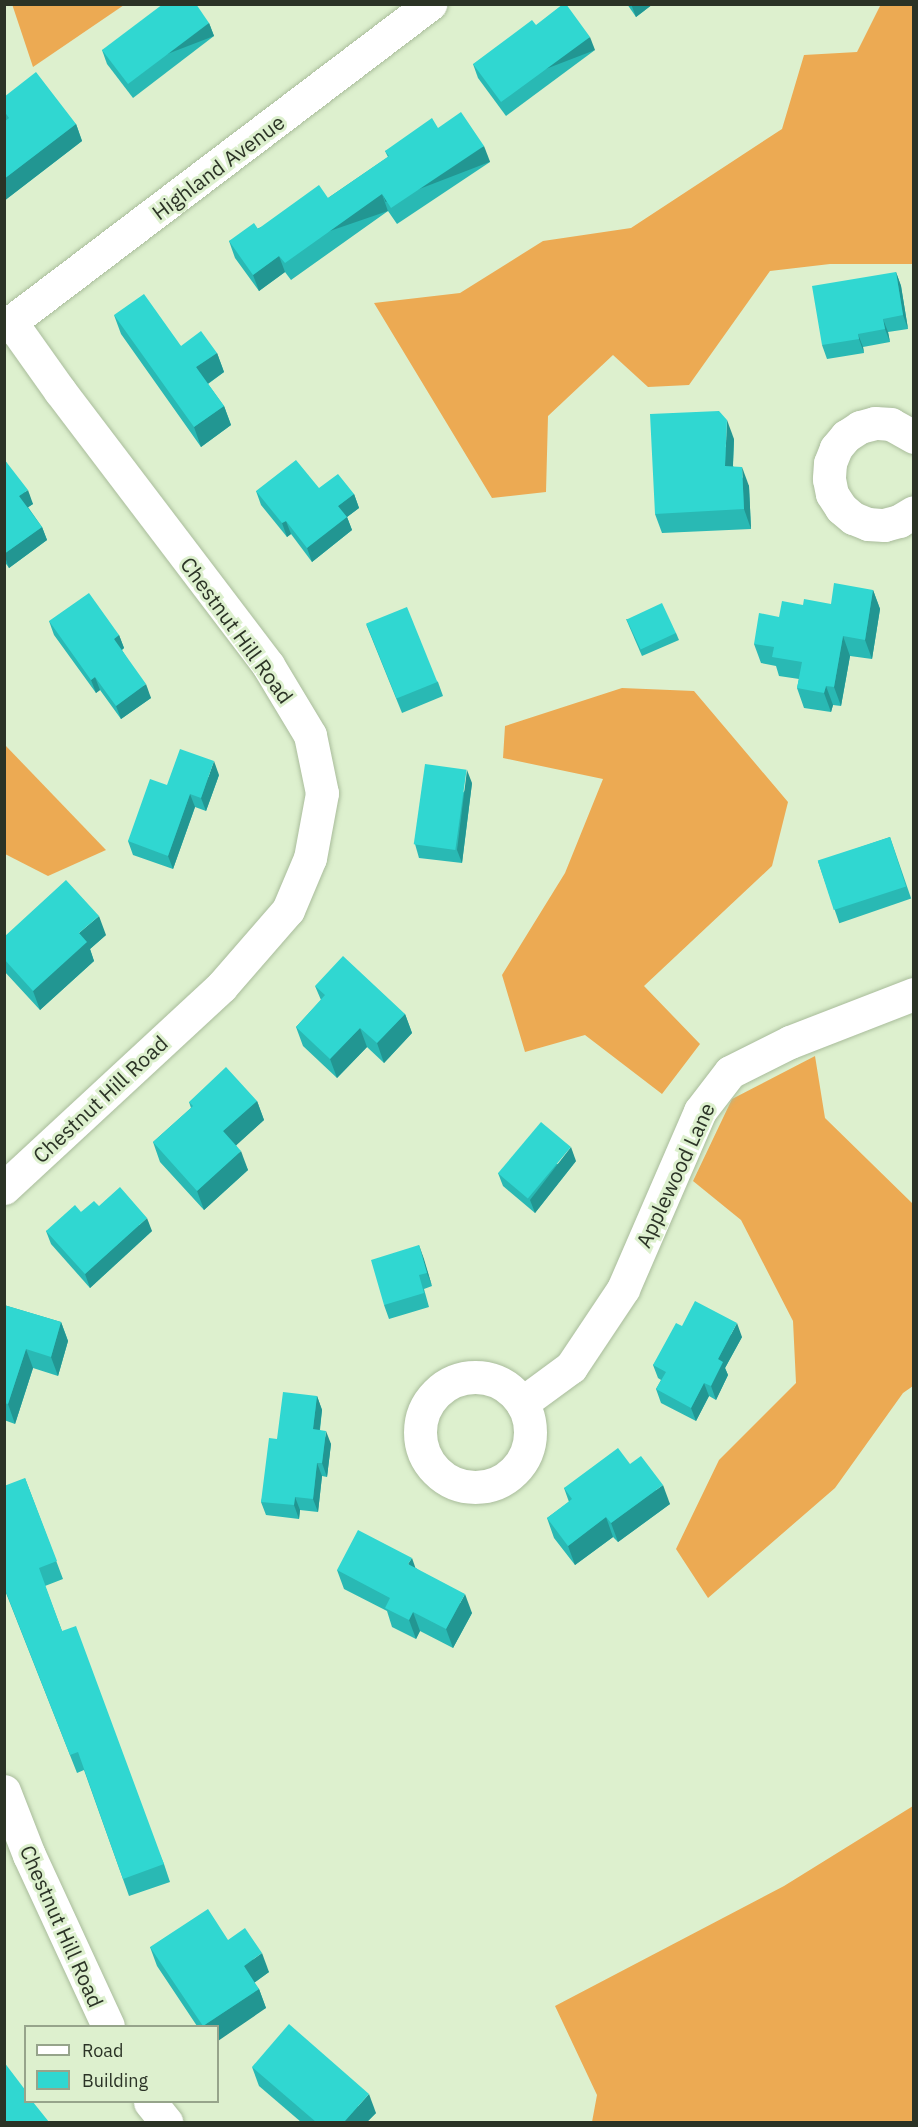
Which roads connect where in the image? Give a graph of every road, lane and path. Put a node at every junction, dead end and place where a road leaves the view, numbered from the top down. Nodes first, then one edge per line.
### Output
1 (430, 4) edge
2 (8, 324) edge
3 (914, 437) edge
4 (914, 512) edge
5 (914, 994) edge
6 (4, 1188) edge
7 (522, 1403) dead end
8 (4, 1791) edge
9 (108, 2025) edge
10 (151, 2103) edge
11 (166, 2122) edge

1 - 2 street, Highland Avenue
2 - 6 street, Chestnut Hill Road
3 - 4 street
5 - 7 street, Applewood Lane
8 - 9 street, Chestnut Hill Road
10 - 11 street

